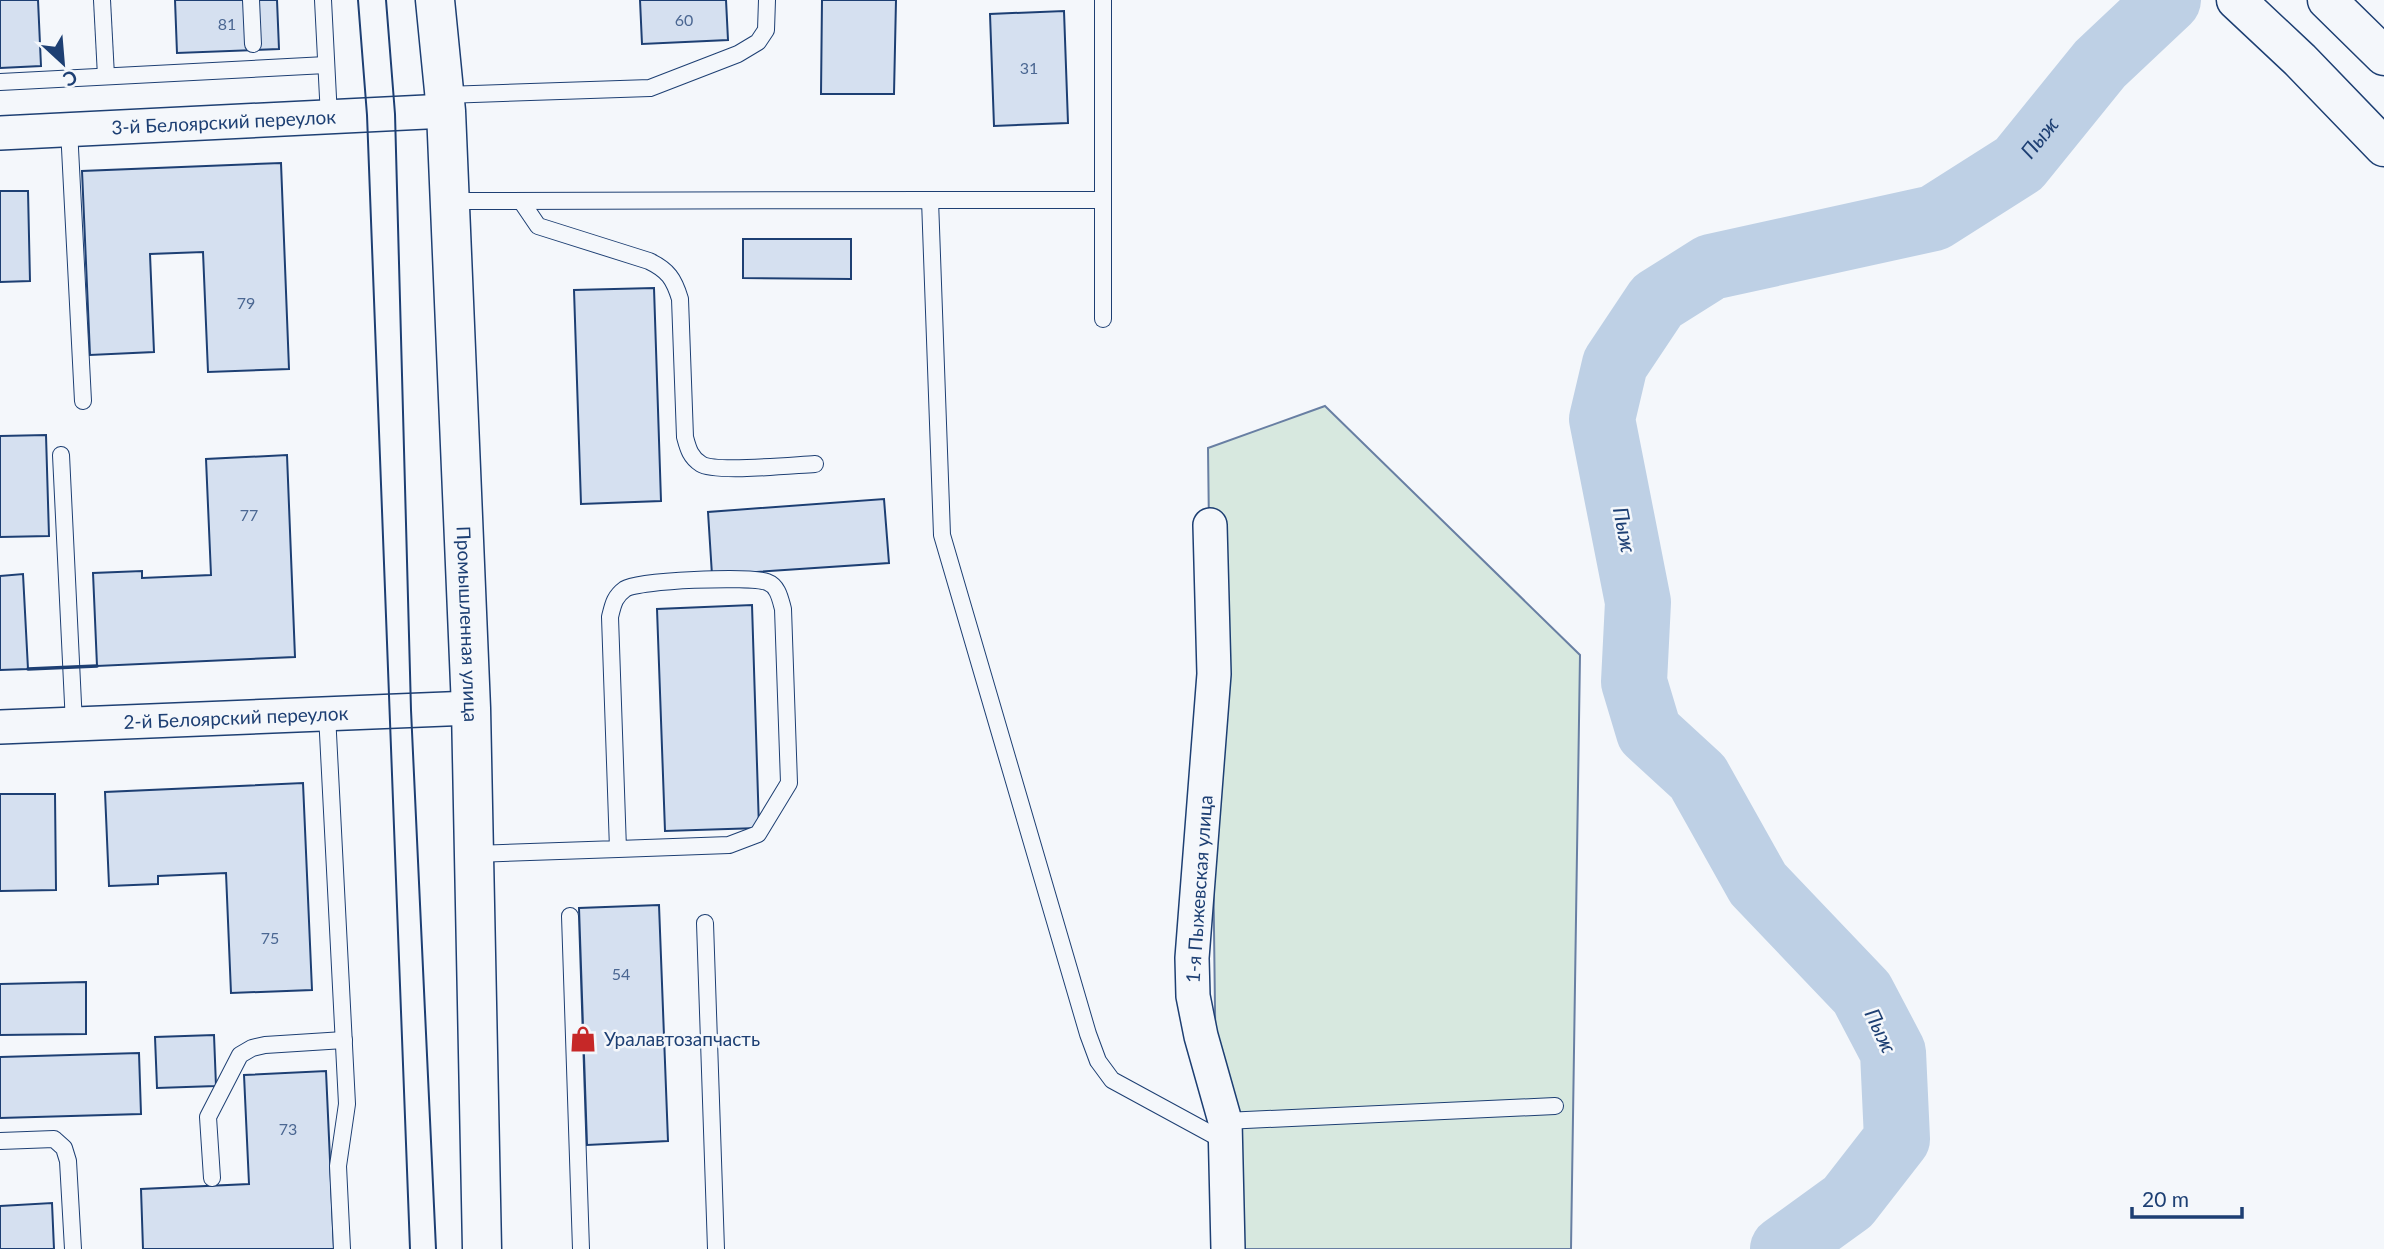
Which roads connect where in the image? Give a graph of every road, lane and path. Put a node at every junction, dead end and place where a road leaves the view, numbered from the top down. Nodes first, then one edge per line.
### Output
1 (102, 0) edge
2 (251, 0) edge
3 (323, 0) edge
4 (435, 0) edge
5 (767, 0) edge
6 (1103, 0) edge
7 (2236, 0) edge
8 (2335, 7) edge
9 (253, 44) dead end
10 (2384, 56) edge
11 (326, 65) junction
12 (106, 76) junction
13 (0, 82) edge
14 (446, 103) junction
15 (329, 117) junction
16 (69, 130) junction
17 (0, 133) edge
18 (2384, 147) edge
19 (930, 200) junction
20 (1103, 200) junction
21 (451, 201) junction
22 (521, 201) junction
23 (1103, 319) dead end
24 (82, 401) dead end
25 (61, 455) dead end
26 (815, 464) dead end
27 (1210, 525) dead end
28 (471, 708) junction
29 (327, 714) junction
30 (74, 724) junction
31 (0, 727) edge
32 (618, 849) junction
33 (474, 854) junction
34 (570, 916) dead end
35 (705, 923) dead end
36 (344, 1040) junction
37 (1555, 1106) dead end
38 (1225, 1131) junction
39 (0, 1141) edge
40 (212, 1178) dead end
41 (73, 1249) edge
42 (342, 1249) edge
43 (482, 1249) edge
44 (580, 1249) edge
45 (716, 1249) edge
46 (1228, 1249) edge

1 - 12 lane
2 - 9 lane
3 - 11 lane
4 - 14 main road, Промышленная улица
5 - 14 lane
6 - 20 lane
7 - 18 main road
8 - 10 main road
11 - 12 lane
11 - 15 lane
12 - 13 lane
14 - 15 street, 3-й Белоярский переулок
14 - 21 main road, Промышленная улица
15 - 16 street, 3-й Белоярский переулок
16 - 17 street, 3-й Белоярский переулок
16 - 24 lane
19 - 20 lane
19 - 22 lane
19 - 38 lane
20 - 23 lane
21 - 22 lane
21 - 28 main road, Промышленная улица
22 - 26 lane
25 - 30 lane
27 - 38 street, 1-я Пыжевская улица
28 - 29 street, 2-й Белоярский переулок
28 - 33 main road, Промышленная улица
29 - 30 street, 2-й Белоярский переулок
29 - 36 lane
30 - 31 street, 2-й Белоярский переулок
32 - 32 lane
32 - 33 lane
33 - 43 main road, Промышленная улица
34 - 44 lane
35 - 45 lane
36 - 40 lane
36 - 42 lane
37 - 38 lane
38 - 46 street, 1-я Пыжевская улица
39 - 41 lane

